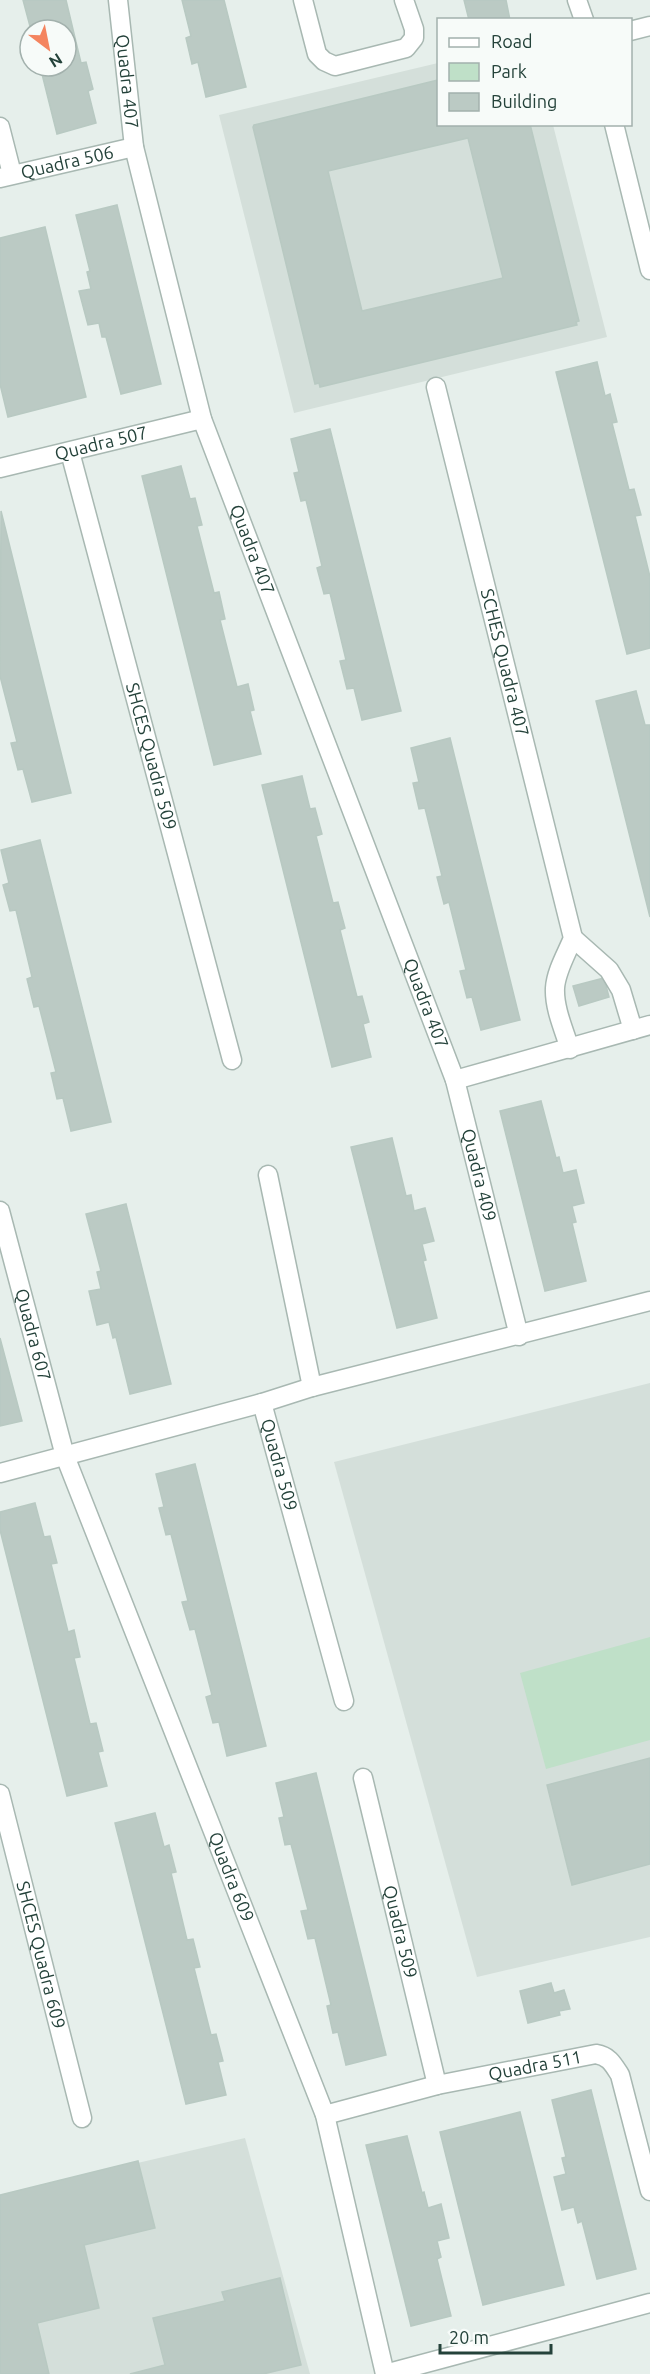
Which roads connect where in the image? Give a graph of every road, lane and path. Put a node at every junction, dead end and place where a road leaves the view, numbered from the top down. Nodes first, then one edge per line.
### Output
1 (118, 0) edge
2 (303, 0) edge
3 (404, 0) edge
4 (577, 0) edge
5 (583, 18) edge
6 (650, 26) edge
7 (632, 30) edge
8 (614, 126) edge
9 (0, 127) edge
10 (134, 147) junction
11 (6, 176) edge
12 (650, 270) edge
13 (436, 387) dead end
14 (202, 419) junction
15 (70, 452) junction
16 (0, 468) edge
17 (573, 938) junction
18 (642, 1027) edge
19 (570, 1049) junction
20 (232, 1060) dead end
21 (455, 1080) junction
22 (268, 1175) dead end
23 (0, 1211) edge
24 (650, 1300) edge
25 (519, 1336) junction
26 (312, 1387) junction
27 (262, 1403) junction
28 (65, 1456) junction
29 (0, 1473) edge
30 (344, 1701) dead end
31 (363, 1778) dead end
32 (0, 1794) edge
33 (436, 2085) junction
34 (325, 2115) junction
35 (82, 2118) dead end
36 (650, 2190) edge
37 (650, 2303) edge
38 (385, 2374) edge

1 - 10 street, Quadra 407
2 - 3 street
4 - 5 street
6 - 7 street
8 - 12 street
9 - 11 street
10 - 11 street, Quadra 506
10 - 14 street, Quadra 407
13 - 17 street, SCHES Quadra 407
14 - 15 street, Quadra 507
14 - 21 street, Quadra 407
15 - 16 street, Quadra 507
15 - 20 street, SHCES Quadra 509
17 - 18 street
17 - 19 street
18 - 19 street
19 - 21 street
21 - 25 street, Quadra 409
22 - 26 street
23 - 28 street, Quadra 607
24 - 25 street
25 - 26 street, Quadra 509
26 - 27 street, Quadra 509
27 - 28 street, Quadra 509
27 - 30 street, Quadra 509
28 - 29 street
28 - 34 street, Quadra 609
31 - 33 street, Quadra 509
32 - 35 street, SHCES Quadra 609
33 - 34 street, Quadra 511
33 - 36 street, Quadra 511
34 - 38 street, Quadra 609
37 - 38 street

